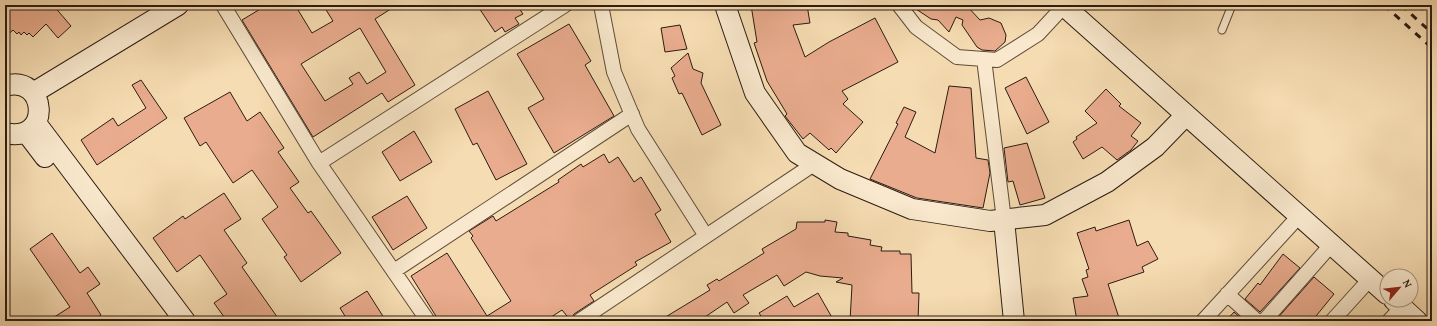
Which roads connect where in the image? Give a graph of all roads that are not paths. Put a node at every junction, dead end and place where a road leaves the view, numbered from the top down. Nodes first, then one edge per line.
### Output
1 (178, 5) edge
2 (223, 5) edge
3 (565, 5) edge
4 (601, 5) edge
5 (725, 5) edge
6 (900, 5) edge
7 (1232, 5) edge
8 (1063, 6) edge
9 (1222, 30) dead end
10 (984, 59) junction
11 (5, 86) edge
12 (33, 93) junction
13 (632, 114) junction
14 (1186, 115) junction
15 (31, 127) junction
16 (5, 133) edge
17 (319, 163) junction
18 (814, 164) junction
19 (1299, 216) junction
20 (1004, 220) junction
21 (706, 236) junction
22 (1331, 245) junction
23 (394, 271) junction
24 (1370, 278) junction
25 (1379, 286) edge
26 (1227, 294) junction
27 (1395, 309) edge
28 (170, 321) edge
29 (185, 321) edge
30 (428, 321) edge
31 (579, 321) edge
32 (1014, 321) edge
33 (1203, 321) edge
34 (1257, 321) edge
35 (1264, 321) edge
36 (1332, 321) edge
37 (1417, 321) edge

1 - 12 main road
2 - 17 street
3 - 17 street
4 - 13 street
5 - 18 main road
6 - 10 street
7 - 9 lane
8 - 10 street
8 - 14 main road
10 - 20 street
11 - 12 main road
12 - 15 main road
13 - 21 street
13 - 23 street
14 - 19 main road
14 - 20 main road
15 - 16 main road
15 - 28 main road
15 - 29 main road
17 - 23 street
18 - 20 main road
18 - 21 street
19 - 22 main road
19 - 26 street
20 - 32 main road
21 - 31 street
22 - 24 main road
22 - 35 street
23 - 30 street
24 - 25 main road
24 - 36 street
26 - 33 street
26 - 34 street
27 - 37 main road

